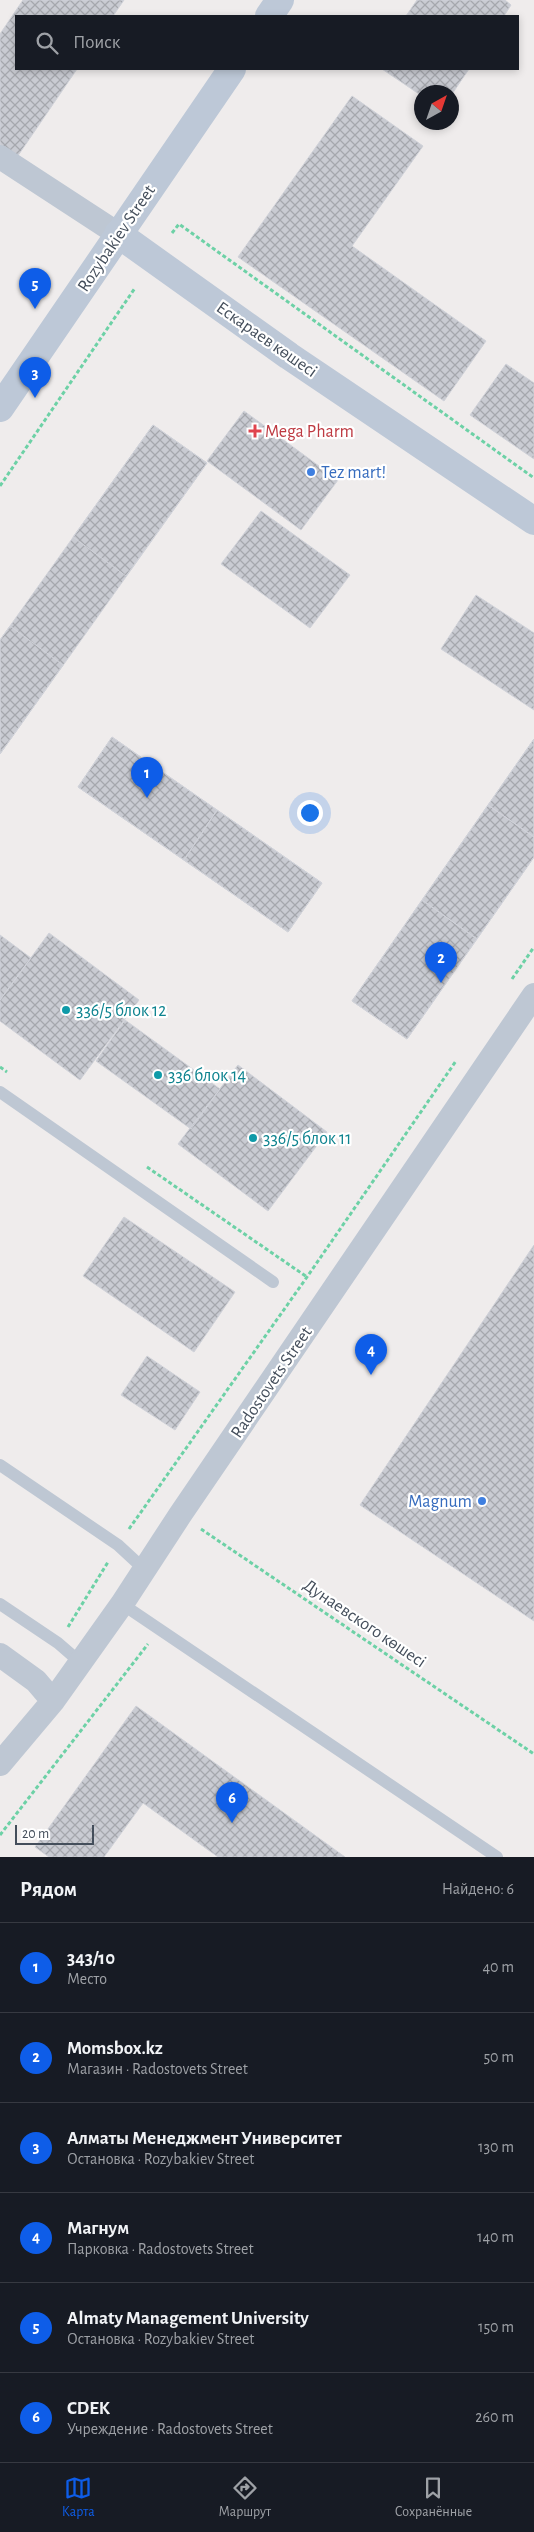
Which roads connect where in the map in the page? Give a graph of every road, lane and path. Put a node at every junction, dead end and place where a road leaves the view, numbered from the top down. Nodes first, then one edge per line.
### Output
1 (280, 0) edge
2 (270, 15) edge
3 (231, 70) edge
4 (0, 157) edge
5 (172, 233) dead end
6 (118, 234) junction
7 (134, 288) dead end
8 (0, 408) edge
9 (534, 478) edge
10 (0, 486) edge
11 (534, 521) edge
12 (534, 947) edge
13 (506, 987) dead end
14 (534, 995) edge
15 (456, 1060) dead end
16 (0, 1067) edge
17 (8, 1073) dead end
18 (0, 1092) edge
19 (146, 1166) dead end
20 (307, 1277) junction
21 (273, 1282) dead end
22 (0, 1465) edge
23 (180, 1515) junction
24 (118, 1545) junction
25 (146, 1570) junction
26 (0, 1604) edge
27 (122, 1604) junction
28 (160, 1629) junction
29 (58, 1643) junction
30 (0, 1655) edge
31 (81, 1663) junction
32 (53, 1701) junction
33 (534, 1754) edge
34 (0, 1764) edge
35 (0, 1835) edge
36 (497, 1857) edge

1 - 2 street
3 - 6 street, Rozybakiev Street
4 - 6 street, Ескараев көшесі
5 - 9 path
6 - 8 street, Rozybakiev Street
6 - 11 street, Ескараев көшесі
7 - 10 path
12 - 13 path
14 - 23 street, Radostovets Street
15 - 20 path
16 - 17 path
18 - 21 lane
19 - 20 path
20 - 24 path
22 - 24 lane
23 - 25 street, Radostovets Street
23 - 33 path, Дунаевского көшесі
24 - 25 lane
24 - 29 path
25 - 27 street, Radostovets Street
26 - 29 lane
27 - 28 lane
27 - 31 street, Radostovets Street
28 - 35 path
28 - 36 lane
29 - 31 lane
30 - 32 street
31 - 32 street, Radostovets Street
32 - 34 street, Radostovets Street

